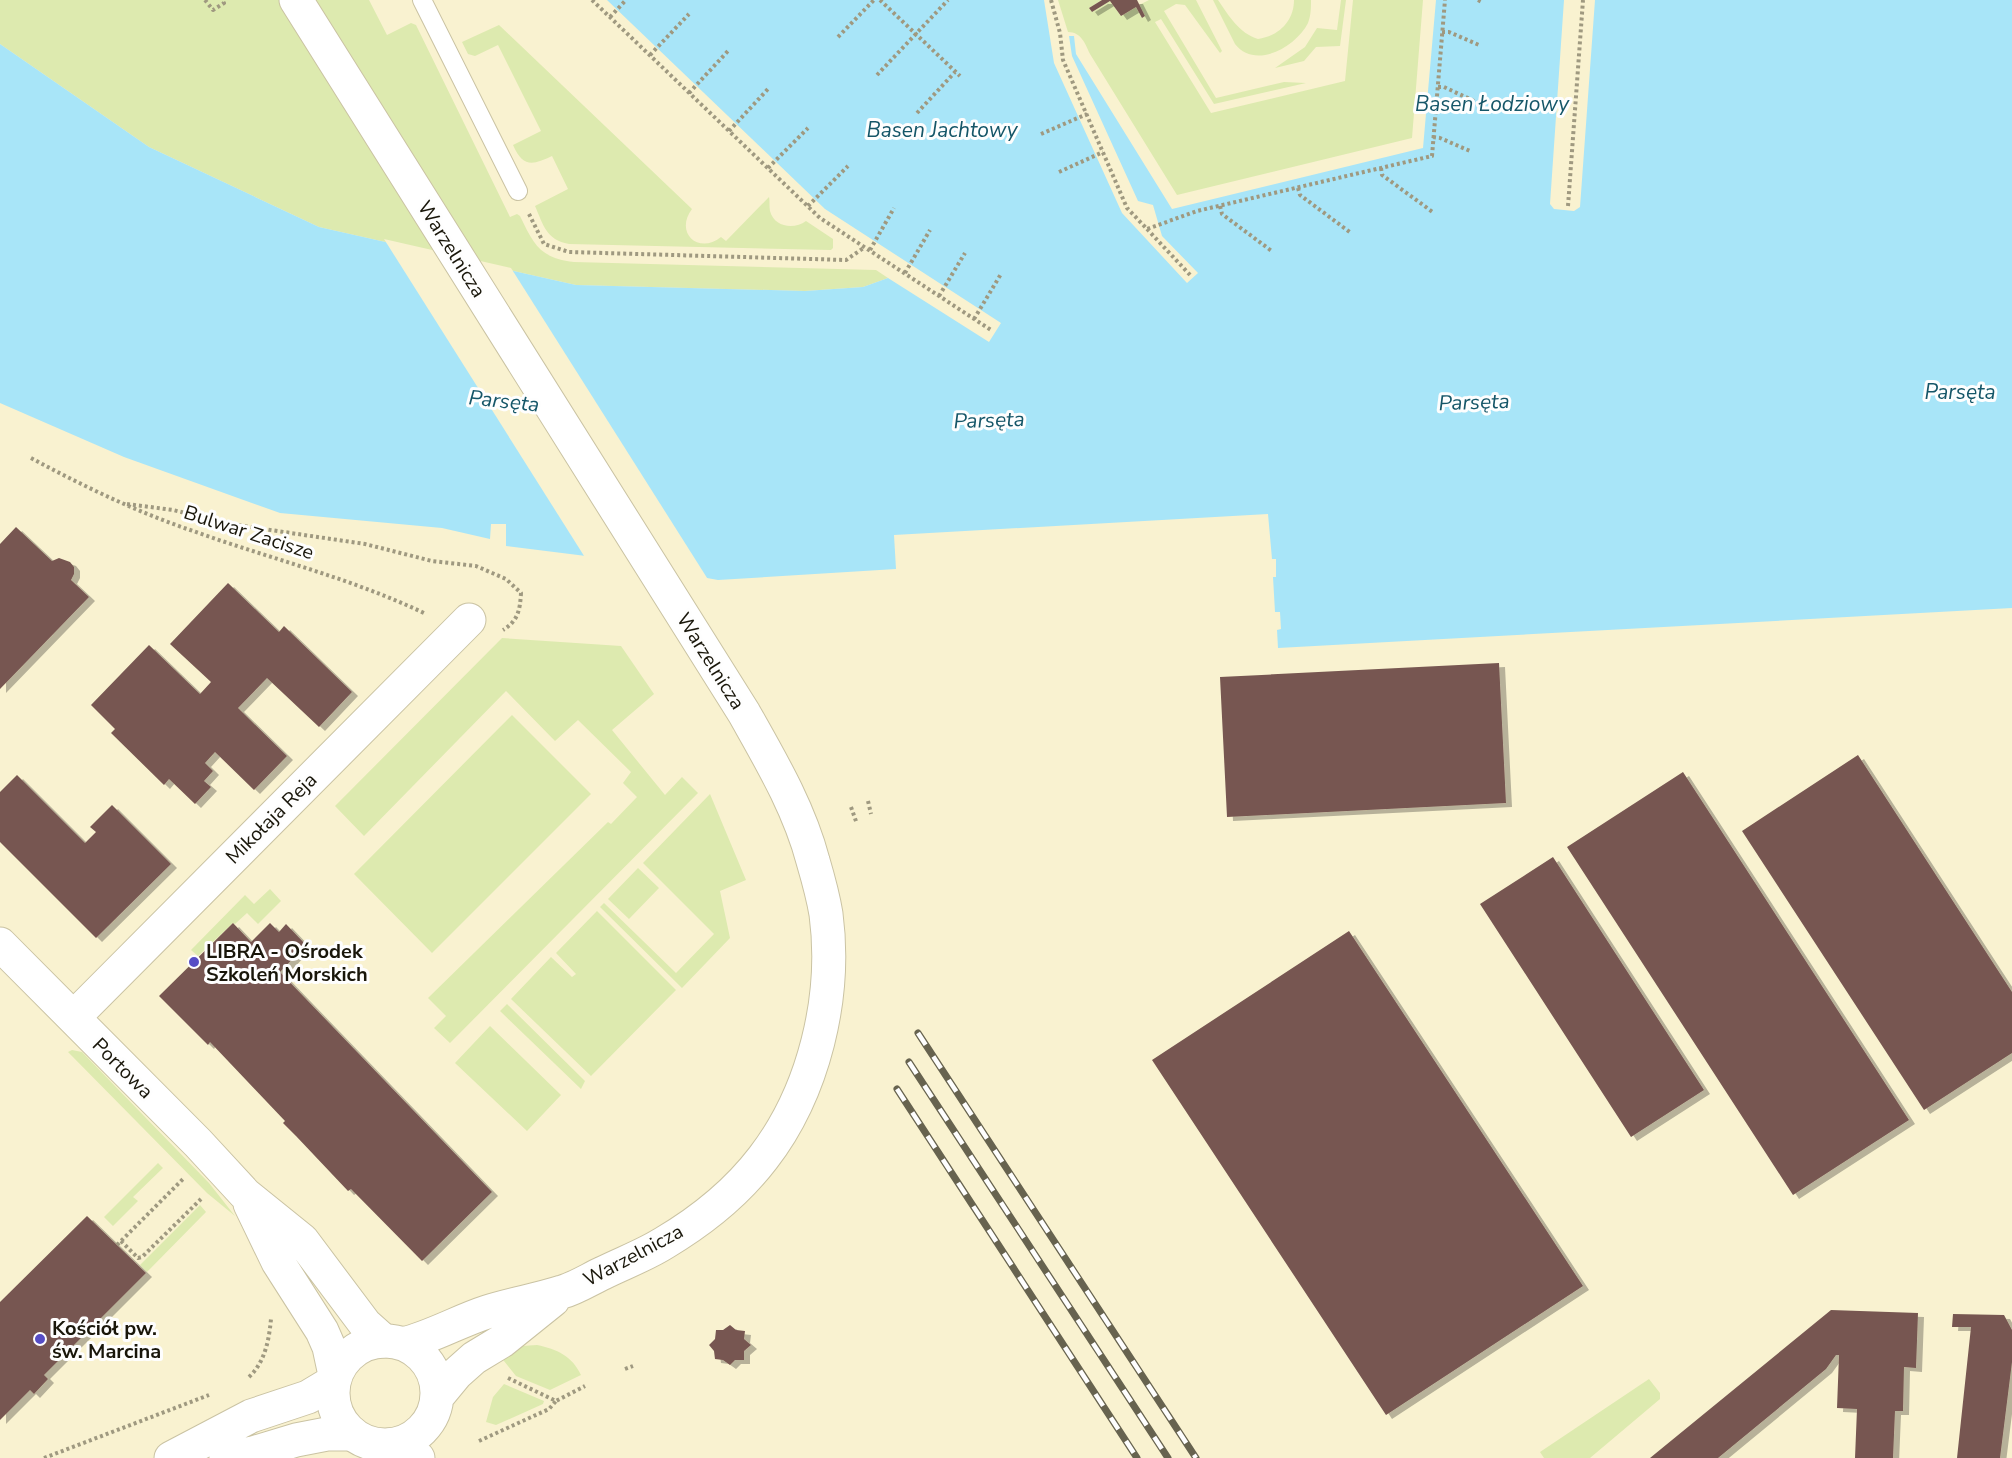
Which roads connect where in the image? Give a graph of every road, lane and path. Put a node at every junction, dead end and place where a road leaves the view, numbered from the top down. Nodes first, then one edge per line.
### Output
1 (205, 0) edge
2 (222, 0) edge
3 (296, 0) edge
4 (422, 0) edge
5 (592, 0) edge
6 (626, 0) edge
7 (874, 0) edge
8 (880, 0) edge
9 (948, 0) edge
10 (1051, 0) edge
11 (1444, 0) edge
12 (1583, 0) edge
13 (689, 14) dead end
14 (610, 17) junction
15 (1442, 32) junction
16 (916, 34) junction
17 (838, 37) dead end
18 (1479, 45) dead end
19 (728, 51) dead end
20 (650, 55) junction
21 (955, 72) junction
22 (877, 75) dead end
23 (960, 76) dead end
24 (1438, 87) junction
25 (768, 89) dead end
26 (689, 93) junction
27 (1474, 101) dead end
28 (917, 113) dead end
29 (1087, 114) junction
30 (808, 128) dead end
31 (729, 131) junction
32 (1041, 134) dead end
33 (1433, 137) junction
34 (1470, 151) dead end
35 (1103, 152) junction
36 (848, 166) dead end
37 (768, 168) junction
38 (1381, 168) junction
39 (1059, 172) dead end
40 (1298, 188) junction
41 (518, 190) joint
42 (808, 206) junction
43 (1220, 206) junction
44 (1568, 206) dead end
45 (894, 208) dead end
46 (1434, 213) dead end
47 (1147, 229) junction
48 (930, 231) dead end
49 (1351, 233) dead end
50 (867, 249) junction
51 (1273, 252) dead end
52 (965, 253) dead end
53 (905, 273) junction
54 (1000, 274) dead end
55 (1191, 276) dead end
56 (939, 296) junction
57 (974, 319) junction
58 (991, 330) dead end
59 (31, 458) dead end
60 (127, 504) junction
61 (465, 625) junction
62 (867, 801) dead end
63 (851, 807) dead end
64 (871, 814) dead end
65 (857, 824) dead end
66 (0, 944) edge
67 (74, 1017) junction
68 (183, 1179) dead end
69 (245, 1194) junction
70 (202, 1198) dead end
71 (564, 1292) junction
72 (280, 1313) dead end
73 (393, 1343) junction
74 (633, 1366) dead end
75 (625, 1369) dead end
76 (504, 1377) dead end
77 (334, 1379) junction
78 (241, 1382) dead end
79 (585, 1386) dead end
80 (216, 1392) dead end
81 (437, 1397) junction
82 (556, 1401) junction
83 (351, 1434) junction
84 (479, 1441) dead end
85 (404, 1452) edge
86 (44, 1458) edge
87 (171, 1458) edge
88 (226, 1458) edge

1 - 2 path
3 - 71 main road, Warzelnicza
4 - 41 lane
5 - 14 path
6 - 14 path
7 - 17 path
8 - 16 path
9 - 16 path
10 - 29 path
11 - 15 path
12 - 44 path
13 - 20 path
14 - 20 path
15 - 18 path
15 - 24 path
16 - 21 path
16 - 22 path
19 - 26 path
20 - 26 path
21 - 23 path
21 - 28 path
24 - 27 path
24 - 33 path
25 - 31 path
26 - 31 path
29 - 32 path
29 - 35 path
30 - 37 path
31 - 37 path
33 - 34 path
33 - 38 path
35 - 39 path
35 - 47 path
36 - 42 path
37 - 42 path
38 - 40 path
38 - 46 path
40 - 43 path
40 - 49 path
41 - 50 path
42 - 50 path
43 - 47 path
43 - 51 path
45 - 50 path
47 - 55 path
48 - 53 path
50 - 53 path
52 - 56 path
53 - 56 path
54 - 57 path
56 - 57 path
57 - 58 path
59 - 60 path, Bulwar Zacisze
60 - 61 path, Bulwar Zacisze
60 - 61 path, Bulwar Zacisze
61 - 67 main road, Mikołaja Reja
62 - 64 path
63 - 65 path
66 - 67 main road, Portowa
67 - 69 main road, Portowa
68 - 70 path
69 - 73 main road, Portowa
69 - 77 main road, Portowa
71 - 73 main road, Warzelnicza
71 - 81 main road, Warzelnicza
72 - 78 path
73 - 77 main road
73 - 81 main road
74 - 75 path
76 - 82 path
77 - 83 main road
77 - 87 main road
79 - 82 path
80 - 86 path
81 - 85 main road
82 - 84 path
83 - 85 main road
83 - 88 main road

